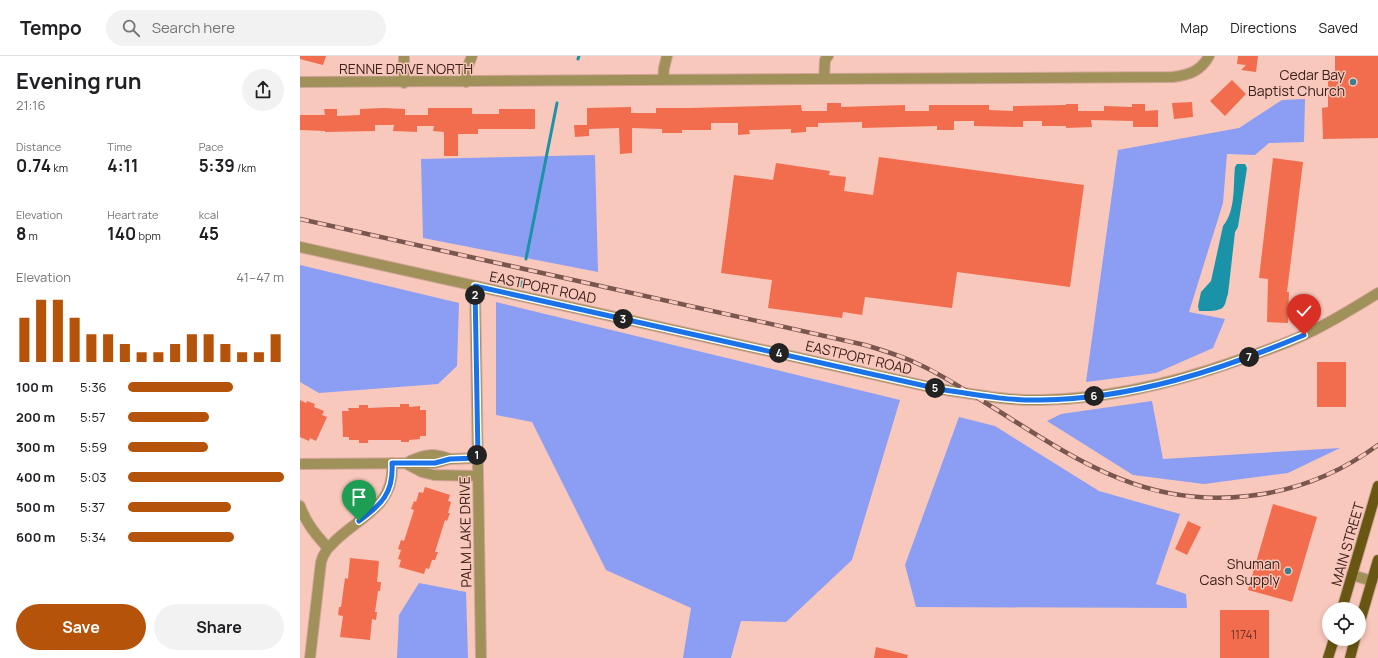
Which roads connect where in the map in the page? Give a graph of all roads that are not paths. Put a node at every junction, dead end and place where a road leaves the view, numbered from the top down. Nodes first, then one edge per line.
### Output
1 (404, 56) edge
2 (472, 56) edge
3 (667, 56) edge
4 (828, 56) edge
5 (1206, 60) edge
6 (824, 79) junction
7 (663, 80) junction
8 (300, 82) edge
9 (404, 82) junction
10 (466, 82) junction
11 (300, 247) edge
12 (475, 286) junction
13 (1378, 293) edge
14 (478, 458) junction
15 (392, 463) junction
16 (405, 463) junction
17 (300, 464) edge
18 (478, 476) junction
19 (1378, 486) edge
20 (300, 506) edge
21 (328, 548) junction
22 (1378, 560) edge
23 (1352, 575) junction
24 (1372, 581) junction
25 (1344, 602) edge
26 (1366, 602) edge
27 (1332, 646) edge
28 (1353, 646) edge
29 (310, 658) edge
30 (481, 658) edge
31 (1328, 658) edge
32 (1350, 658) edge

1 - 9 street
2 - 10 street
3 - 7 street
4 - 6 street
5 - 6 street, RENNE DRIVE NORTH
6 - 7 street, RENNE DRIVE NORTH
7 - 10 street, RENNE DRIVE NORTH
8 - 9 street, RENNE DRIVE NORTH
9 - 10 street, RENNE DRIVE NORTH
11 - 12 street, EASTPORT ROAD
12 - 13 street, EASTPORT ROAD
12 - 14 street, PALM LAKE DRIVE
14 - 16 street
14 - 18 street, PALM LAKE DRIVE
15 - 16 street
15 - 17 street
15 - 21 street
16 - 18 street
18 - 30 street, PALM LAKE DRIVE
19 - 23 main road, MAIN STREET
20 - 21 street
21 - 29 street
22 - 24 main road
23 - 24 street
23 - 25 main road, MAIN STREET
24 - 26 main road
27 - 31 main road
28 - 32 main road

